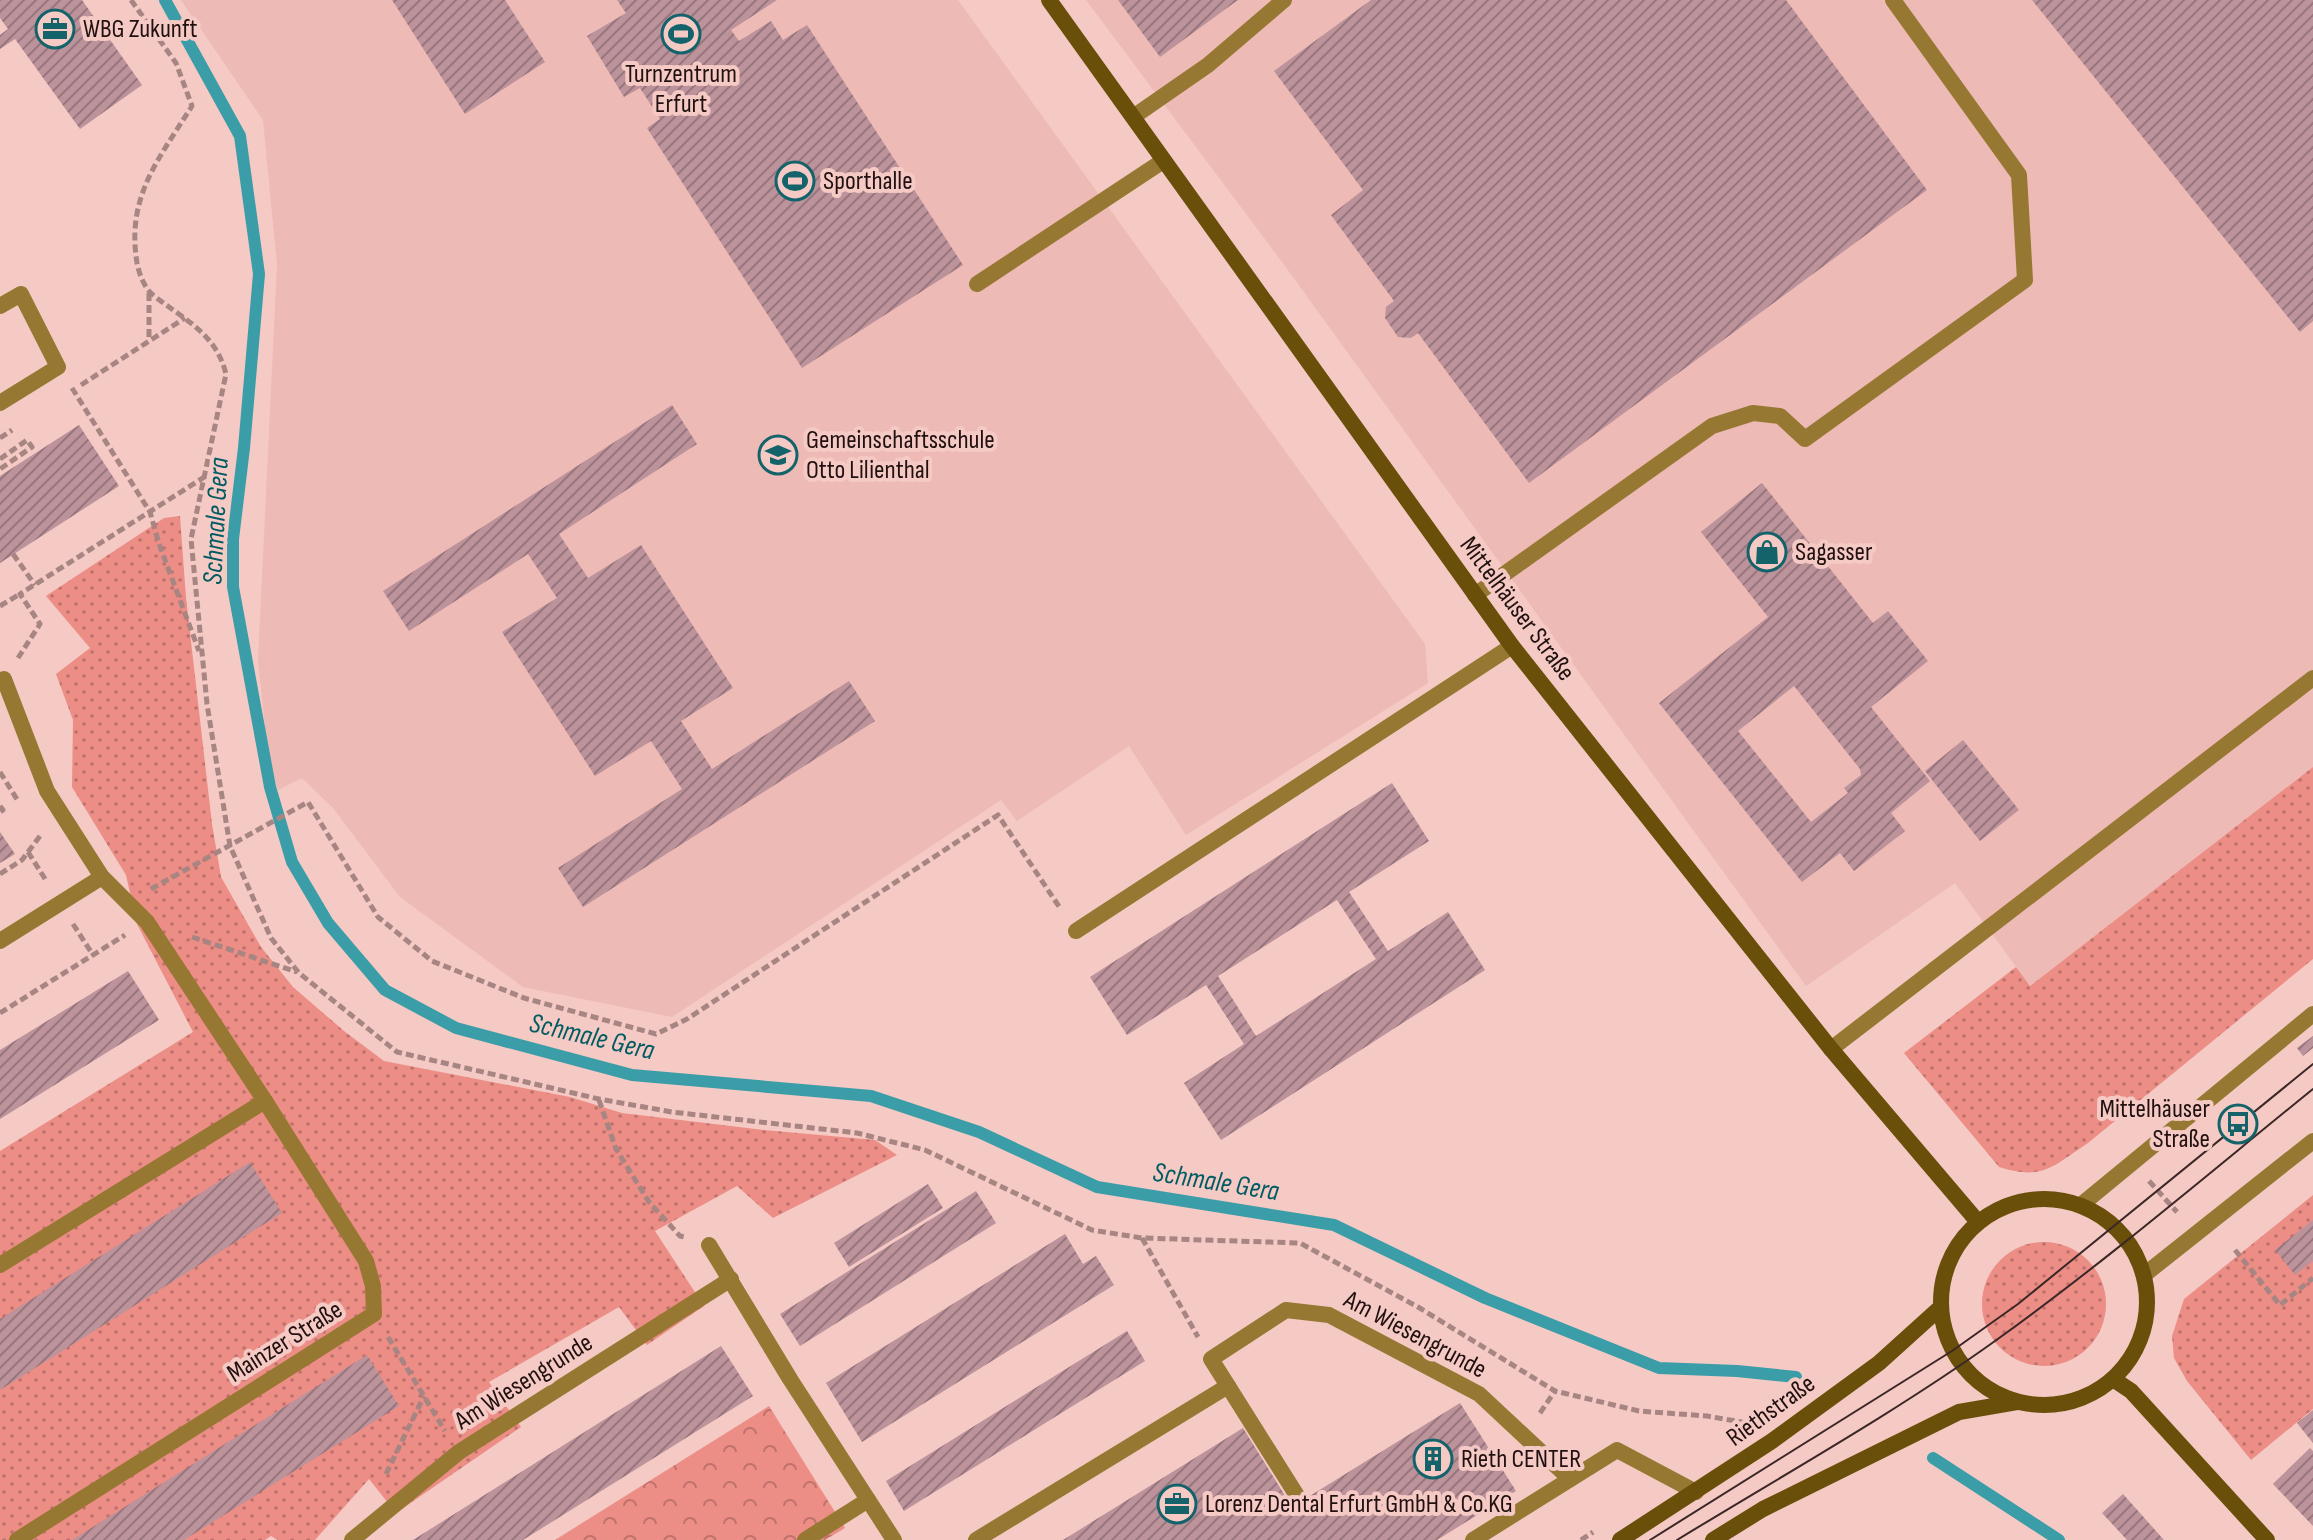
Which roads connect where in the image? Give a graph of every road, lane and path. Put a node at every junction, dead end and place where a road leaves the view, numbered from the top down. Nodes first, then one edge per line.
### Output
1 (131, 0) edge
2 (1049, 0) edge
3 (1284, 0) edge
4 (1893, 0) edge
5 (1133, 117) junction
6 (1163, 161) junction
7 (977, 284) dead end
8 (149, 292) junction
9 (0, 306) edge
10 (185, 318) junction
11 (149, 341) junction
12 (58, 367) junction
13 (73, 390) junction
14 (0, 403) edge
15 (0, 459) edge
16 (0, 469) edge
17 (206, 476) junction
18 (150, 512) junction
19 (13, 554) dead end
20 (35, 585) junction
21 (20, 594) junction
22 (1475, 595) junction
23 (0, 606) edge
24 (1512, 646) junction
25 (203, 661) junction
26 (2313, 678) edge
27 (4, 679) joint
28 (0, 772) edge
29 (24, 811) dead end
30 (32, 824) dead end
31 (230, 846) junction
32 (0, 874) edge
33 (102, 877) junction
34 (129, 901) junction
35 (147, 922) junction
36 (1076, 931) joint
37 (0, 941) edge
38 (299, 973) junction
39 (0, 1013) edge
40 (2313, 1014) edge
41 (1831, 1049) junction
42 (599, 1099) junction
43 (265, 1101) junction
44 (2313, 1141) edge
45 (2133, 1162) junction
46 (2081, 1205) junction
47 (1978, 1222) junction
48 (2196, 1234) junction
49 (1142, 1238) junction
50 (709, 1245) joint
51 (2235, 1250) dead end
52 (0, 1265) edge
53 (2144, 1275) junction
54 (2313, 1278) edge
55 (731, 1279) junction
56 (1941, 1307) junction
57 (374, 1314) junction
58 (1211, 1359) junction
59 (2113, 1379) junction
60 (1228, 1386) junction
61 (424, 1396) junction
62 (2018, 1402) junction
63 (1760, 1425) dead end
64 (459, 1452) junction
65 (1570, 1479) junction
66 (380, 1485) dead end
67 (1696, 1492) junction
68 (868, 1500) junction
69 (1301, 1502) dead end
70 (17, 1540) edge
71 (352, 1540) edge
72 (805, 1540) edge
73 (894, 1540) edge
74 (976, 1540) edge
75 (1473, 1540) edge
76 (1620, 1540) edge
77 (1713, 1540) edge
78 (2267, 1540) edge

1 - 8 path
2 - 5 main road, Mittelhäuser Straße
3 - 5 street
4 - 22 street
5 - 6 main road, Mittelhäuser Straße
6 - 7 street
6 - 22 main road, Mittelhäuser Straße
8 - 10 path
8 - 11 path
9 - 12 street
10 - 11 path
10 - 17 path
11 - 13 path
12 - 13 path
12 - 14 street
13 - 18 path
15 - 16 path
17 - 18 path
17 - 25 path
18 - 20 path
18 - 25 path
19 - 20 path
20 - 21 path
21 - 23 path
21 - 27 path
22 - 24 main road, Mittelhäuser Straße
24 - 36 street
24 - 41 main road, Mittelhäuser Straße
25 - 31 path
26 - 41 street
27 - 33 street, Mainzer Straße
28 - 29 path
30 - 32 path
31 - 34 path
31 - 36 path
31 - 38 path
33 - 34 street, Mainzer Straße
33 - 37 street
34 - 35 street, Mainzer Straße
35 - 38 path
35 - 39 path
35 - 43 street, Mainzer Straße
38 - 42 path
40 - 45 street
41 - 47 main road, Mittelhäuser Straße
42 - 49 path
42 - 50 path
43 - 52 street
43 - 57 street, Mainzer Straße
44 - 48 street
45 - 46 street
45 - 48 path
46 - 47 main road
46 - 53 main road
47 - 56 main road
48 - 53 street
49 - 58 path
49 - 63 path
50 - 55 street
51 - 54 path
53 - 59 main road
55 - 64 street, Am Wiesengrunde
55 - 68 street
56 - 62 main road
56 - 67 main road, Riethstraße
57 - 61 path
57 - 70 street, Mainzer Straße
58 - 60 street
58 - 65 street, Am Wiesengrunde
59 - 62 main road
59 - 78 main road
60 - 69 street
60 - 74 street
61 - 64 path
61 - 66 path
62 - 77 main road
64 - 71 street, Am Wiesengrunde
65 - 67 street
65 - 75 street
67 - 76 main road, Riethstraße
68 - 72 street
68 - 73 street

